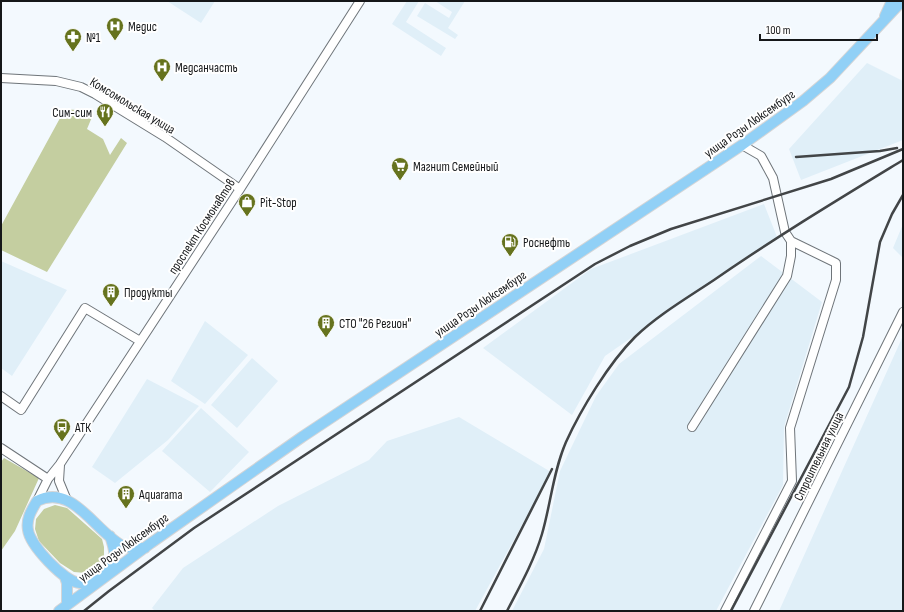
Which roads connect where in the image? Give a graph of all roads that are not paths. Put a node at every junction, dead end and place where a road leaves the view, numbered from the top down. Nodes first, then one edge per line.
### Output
1 (360, 1) edge
2 (898, 4) edge
3 (1, 78) edge
4 (742, 146) junction
5 (240, 189) junction
6 (791, 241) junction
7 (903, 312) edge
8 (140, 341) junction
9 (1, 396) edge
10 (692, 427) dead end
11 (1, 448) edge
12 (60, 464) junction
13 (48, 479) junction
14 (66, 498) junction
15 (37, 501) junction
16 (110, 536) junction
17 (145, 548) junction
18 (64, 577) junction
19 (104, 577) junction
20 (67, 604) junction
21 (59, 611) edge
22 (725, 611) edge
23 (754, 611) edge

1 - 5 street, проспект Космонавтов
2 - 4 main road, улица Розы Люксембург
3 - 5 street, Комсомольская улица
4 - 6 street
4 - 17 main road, улица Розы Люксембург
5 - 8 street, проспект Космонавтов
6 - 10 street
6 - 22 street
7 - 23 street, Строительная улица
8 - 9 street
8 - 12 street, проспект Космонавтов
11 - 13 street
12 - 13 street, проспект Космонавтов
12 - 14 street
13 - 15 street, проспект Космонавтов
14 - 15 main road
14 - 16 main road
15 - 18 main road
16 - 17 main road
16 - 19 main road
17 - 19 main road, улица Розы Люксембург
18 - 19 main road
18 - 20 main road
19 - 20 main road, улица Розы Люксембург
20 - 21 main road, улица Розы Люксембург

